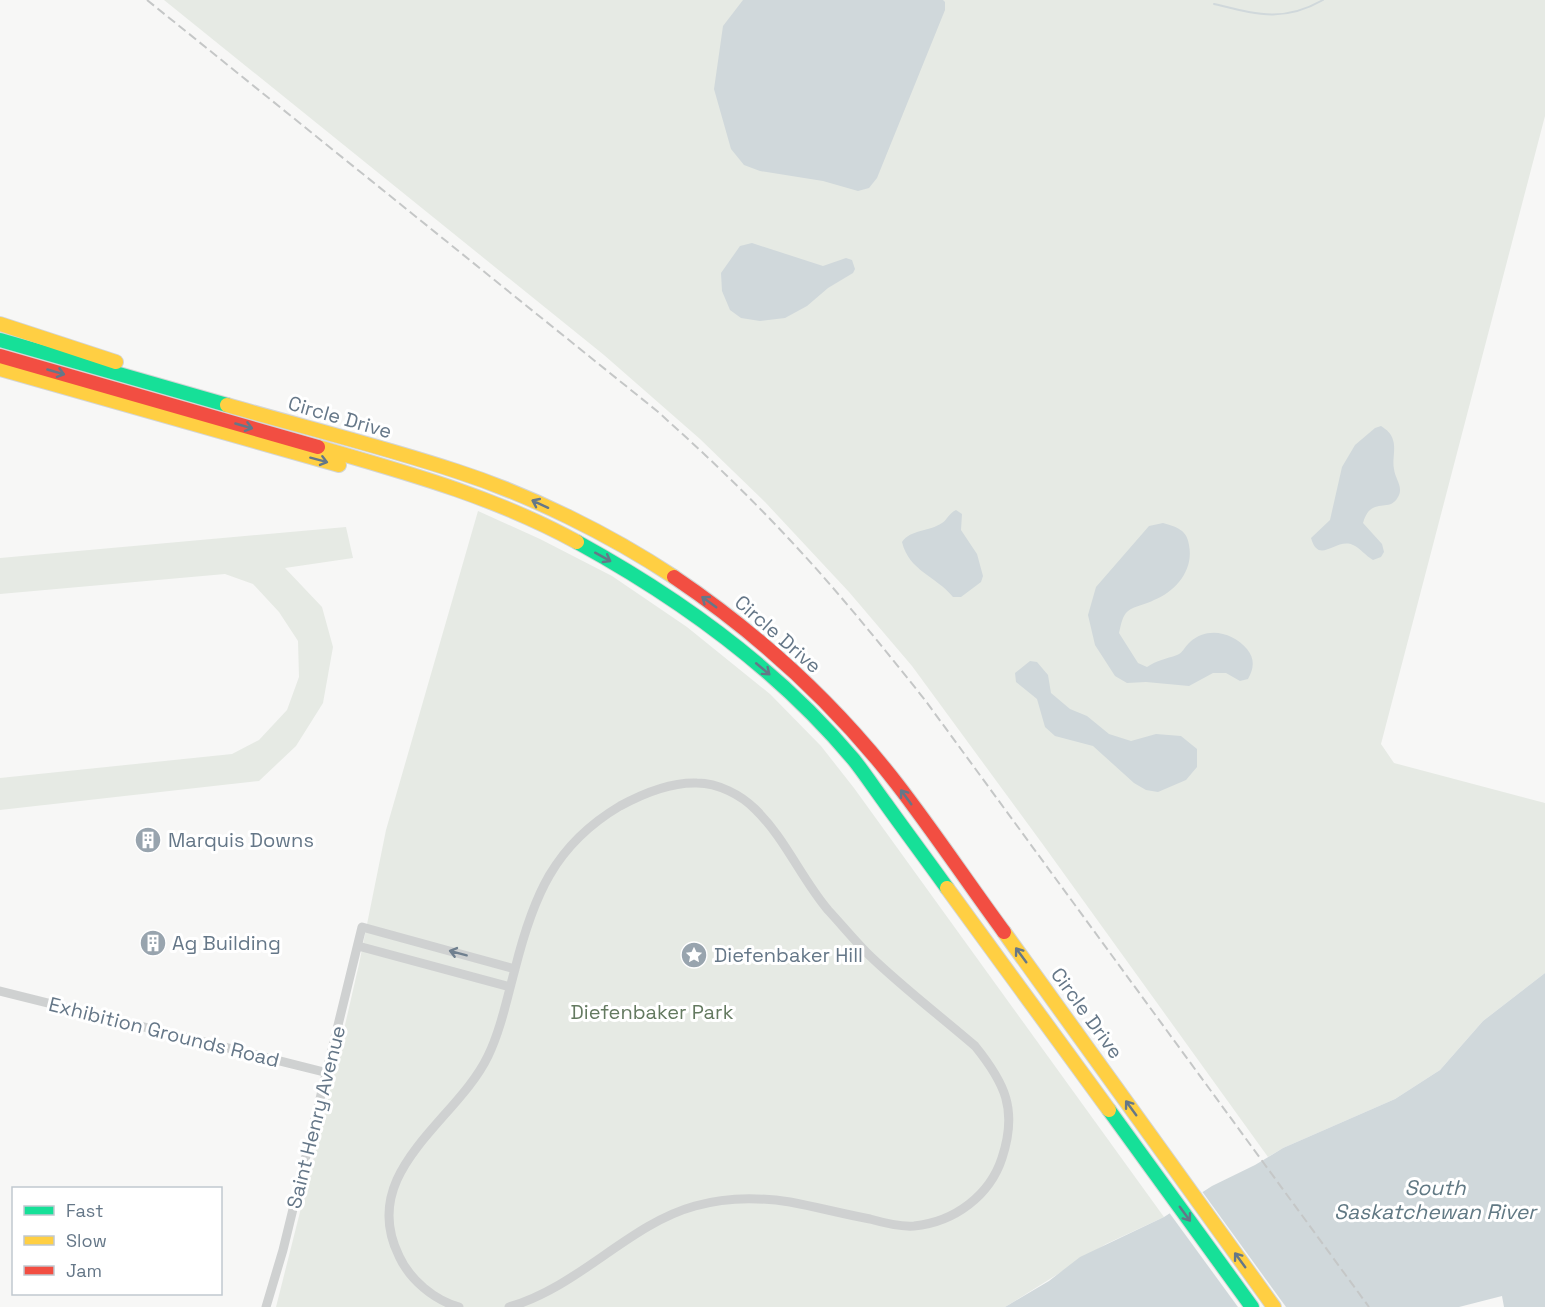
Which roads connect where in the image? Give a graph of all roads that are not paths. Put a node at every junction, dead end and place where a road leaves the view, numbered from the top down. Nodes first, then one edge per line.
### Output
1 (0, 324) edge
2 (0, 339) edge
3 (0, 356) edge
4 (0, 369) edge
5 (0, 378) edge
6 (162, 416) junction
7 (321, 432) junction
8 (566, 537) junction
9 (358, 946) junction
10 (515, 969) junction
11 (510, 987) junction
12 (0, 991) edge
13 (328, 1073) junction
14 (266, 1307) edge
15 (459, 1307) edge
16 (509, 1307) edge
17 (1252, 1307) edge
18 (1274, 1307) edge

1 - 7 highway
2 - 7 highway, Circle Drive
3 -> 8 highway, Circle Drive
4 - 6 highway
5 - 6 highway
6 -> 8 highway
18 -> 7 highway, Circle Drive
8 -> 17 highway, Circle Drive
10 -> 9 street, Saint Henry Avenue
9 - 11 street
9 - 13 street, Saint Henry Avenue
10 - 11 street
10 - 16 street
11 - 15 street
12 - 13 street, Exhibition Grounds Road
13 - 14 street, Saint Henry Avenue

